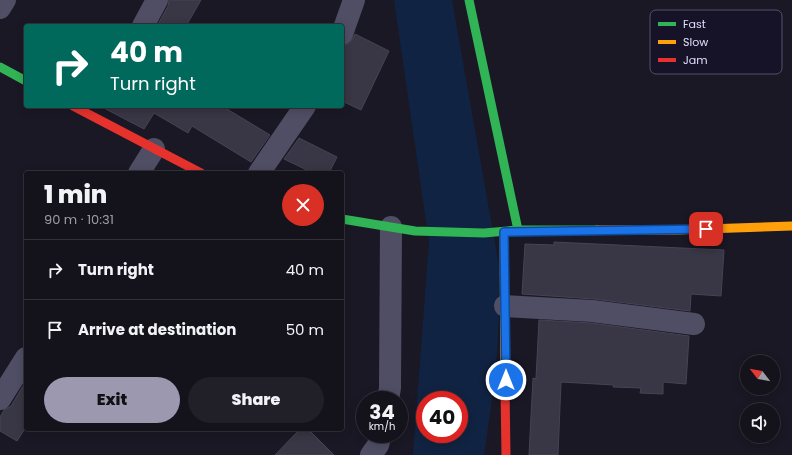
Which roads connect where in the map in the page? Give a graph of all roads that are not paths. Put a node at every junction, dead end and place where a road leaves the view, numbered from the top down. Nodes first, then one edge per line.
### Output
1 (5, 0) edge
2 (157, 0) edge
3 (354, 0) edge
4 (469, 0) edge
5 (0, 8) edge
6 (144, 24) edge
7 (344, 28) edge
8 (0, 67) edge
9 (24, 80) edge
10 (82, 108) edge
11 (304, 108) edge
12 (95, 111) edge
13 (154, 149) junction
14 (140, 171) edge
15 (197, 171) edge
16 (260, 171) edge
17 (344, 219) edge
18 (792, 226) edge
19 (391, 227) junction
20 (518, 230) junction
21 (504, 232) junction
22 (505, 306) junction
23 (694, 324) dead end
24 (24, 361) edge
25 (390, 391) edge
26 (0, 399) edge
27 (379, 443) edge
28 (371, 455) edge
29 (506, 455) edge

1 - 5 street
2 - 6 street
3 - 7 street
4 - 20 street
8 - 9 street
10 - 12 street
11 - 16 street
12 - 13 street
13 - 14 street
13 - 15 street
17 - 19 street
18 - 20 street
19 - 21 street
19 - 25 street
20 - 21 street
21 - 22 street
22 - 23 street
22 - 29 street
24 - 26 street
27 - 28 street

